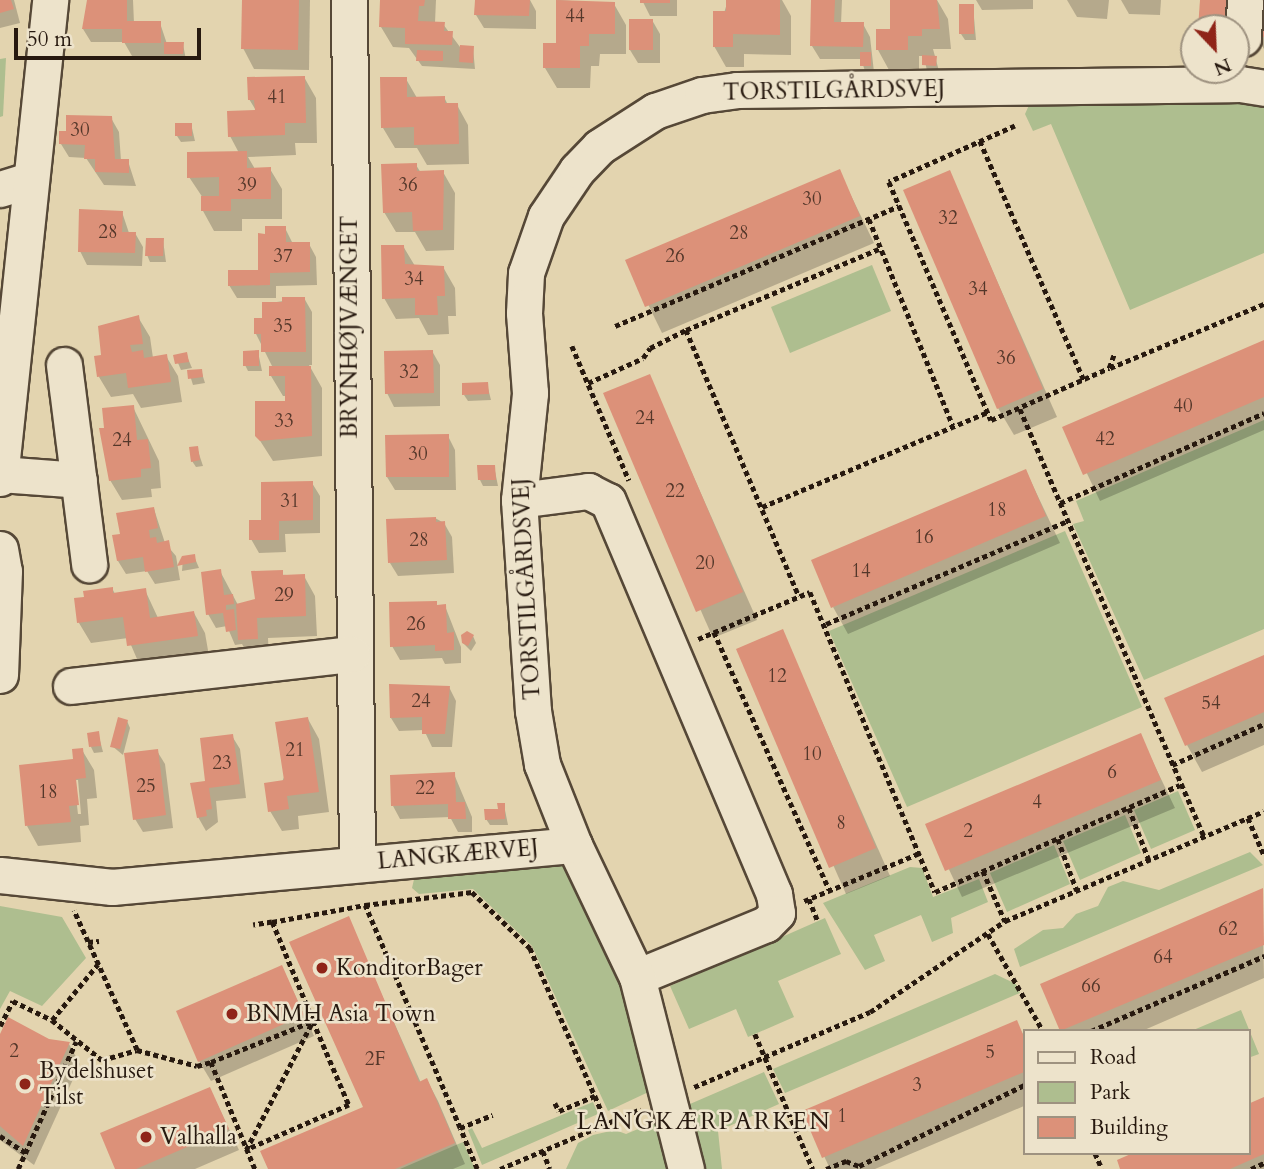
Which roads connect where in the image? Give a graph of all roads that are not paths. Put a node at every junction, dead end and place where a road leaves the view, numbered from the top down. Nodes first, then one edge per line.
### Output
1 (50, 0) edge
2 (349, 0) edge
3 (1264, 88) edge
4 (15, 184) edge
5 (64, 365) dead end
6 (0, 476) edge
7 (79, 480) junction
8 (519, 500) junction
9 (0, 549) edge
10 (89, 564) dead end
11 (352, 654) junction
12 (0, 675) edge
13 (71, 687) dead end
14 (574, 845) junction
15 (357, 864) junction
16 (0, 874) edge
17 (638, 977) junction
18 (686, 1169) edge

1 - 4 street
2 - 11 street, BRYNHØJVÆNGET
3 - 8 street, TORSTILGÅRDSVEJ
4 - 6 street
5 - 7 street
6 - 7 street
7 - 10 street
8 - 14 street, TORSTILGÅRDSVEJ
8 - 17 street
9 - 12 street
11 - 13 street
11 - 15 street, BRYNHØJVÆNGET
14 - 15 street, LANGKÆRVEJ
14 - 17 street
15 - 16 street, LANGKÆRVEJ
17 - 18 street

